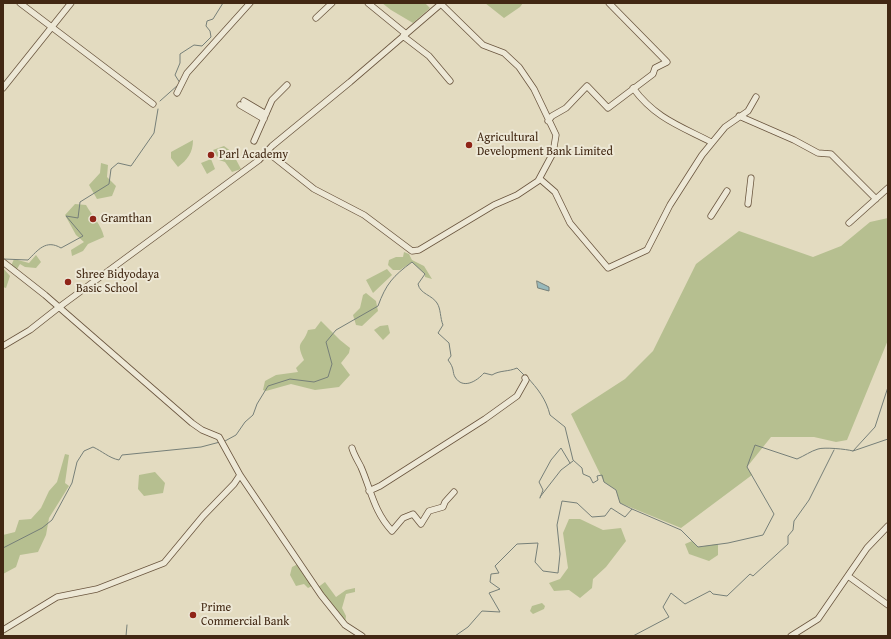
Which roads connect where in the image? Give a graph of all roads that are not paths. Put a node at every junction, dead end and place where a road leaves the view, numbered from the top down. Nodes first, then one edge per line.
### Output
1 (20, 3) edge
2 (71, 3) edge
3 (250, 3) edge
4 (332, 3) edge
5 (368, 3) edge
6 (609, 3) edge
7 (441, 4) edge
8 (316, 18) dead end
9 (52, 26) junction
10 (405, 35) junction
11 (450, 81) dead end
12 (287, 86) dead end
13 (3, 88) edge
14 (634, 88) junction
15 (177, 93) dead end
16 (756, 98) dead end
17 (242, 103) dead end
18 (153, 104) dead end
19 (739, 116) junction
20 (265, 117) junction
21 (548, 121) junction
22 (254, 142) dead end
23 (711, 142) junction
24 (266, 151) junction
25 (752, 178) dead end
26 (540, 179) junction
27 (888, 188) edge
28 (727, 191) dead end
29 (876, 199) junction
30 (748, 204) dead end
31 (711, 216) dead end
32 (849, 223) dead end
33 (3, 262) edge
34 (58, 308) junction
35 (3, 346) edge
36 (525, 378) dead end
37 (352, 448) dead end
38 (240, 475) junction
39 (369, 491) junction
40 (454, 492) dead end
41 (888, 526) edge
42 (848, 576) junction
43 (888, 605) edge
44 (3, 630) edge
45 (362, 636) edge
46 (791, 636) edge

1 - 9 street
2 - 9 street
3 - 15 street
4 - 8 street
5 - 10 street
6 - 14 street
7 - 10 street
7 - 21 street
9 - 13 street
9 - 18 street
10 - 11 street
10 - 24 street
12 - 20 street
14 - 21 street
14 - 23 street
16 - 19 street
17 - 20 street
19 - 23 street
19 - 29 street
20 - 22 street
21 - 26 street
23 - 26 street
24 - 26 street
24 - 34 street
25 - 30 street
27 - 29 street
28 - 31 street
29 - 32 street
33 - 34 street
34 - 35 street
34 - 38 street
36 - 39 street
37 - 39 street
38 - 44 street
38 - 45 street
39 - 40 street
41 - 42 street
42 - 43 street
42 - 46 street

